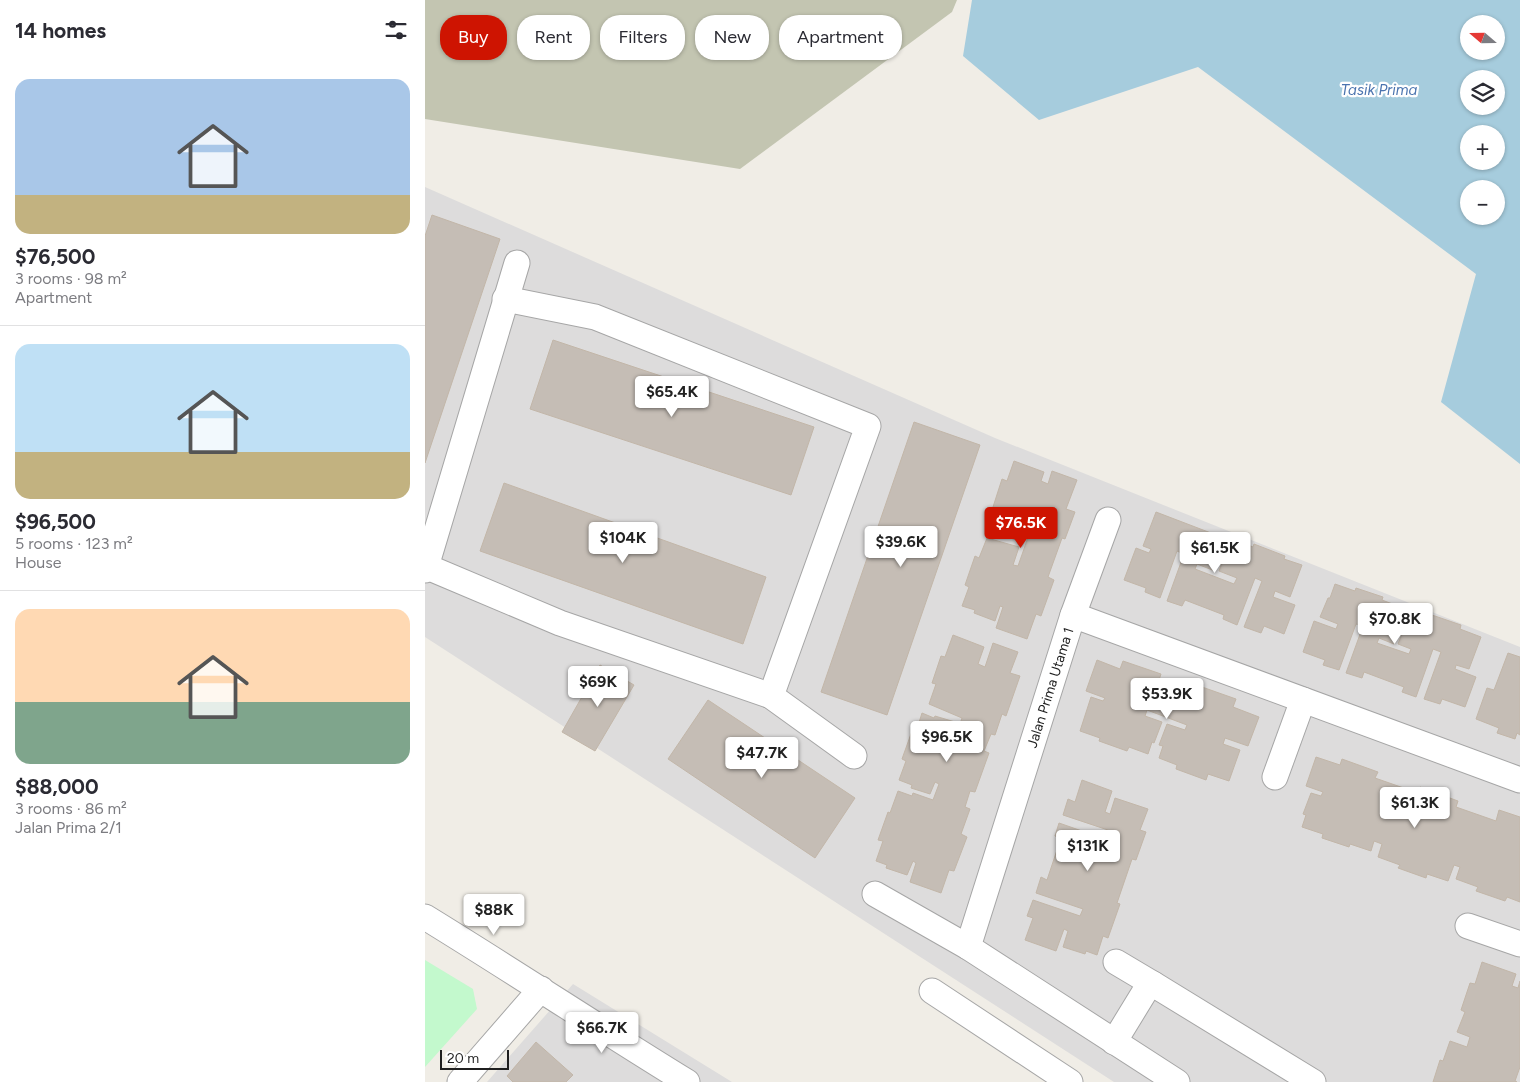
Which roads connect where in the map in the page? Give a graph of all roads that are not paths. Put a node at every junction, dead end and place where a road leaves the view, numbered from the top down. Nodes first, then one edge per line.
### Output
1 (517, 263) dead end
2 (505, 299) junction
3 (1108, 520) dead end
4 (425, 568) edge
5 (1073, 615) junction
6 (771, 696) junction
7 (1303, 700) junction
8 (854, 756) dead end
9 (1275, 778) dead end
10 (1520, 780) edge
11 (875, 894) dead end
12 (425, 917) edge
13 (1468, 926) dead end
14 (1520, 944) edge
15 (968, 947) junction
16 (1116, 962) dead end
17 (1153, 984) junction
18 (541, 989) junction
19 (932, 992) dead end
20 (1114, 1042) junction
21 (460, 1082) edge
22 (687, 1082) edge
23 (1070, 1082) edge
24 (1177, 1082) edge
25 (1313, 1082) edge

1 - 2 street
2 - 4 street
2 - 6 street
3 - 5 street
4 - 6 street
5 - 7 street, Jalan Prima Utama 1
5 - 15 street, Jalan Prima Utama 1
6 - 8 street
7 - 9 street
7 - 10 street, Jalan Prima Utama 1
11 - 15 street
12 - 18 street
13 - 14 street
15 - 20 street
16 - 17 street
17 - 20 street
17 - 25 street
18 - 21 street
18 - 22 street
19 - 23 street
20 - 24 street

